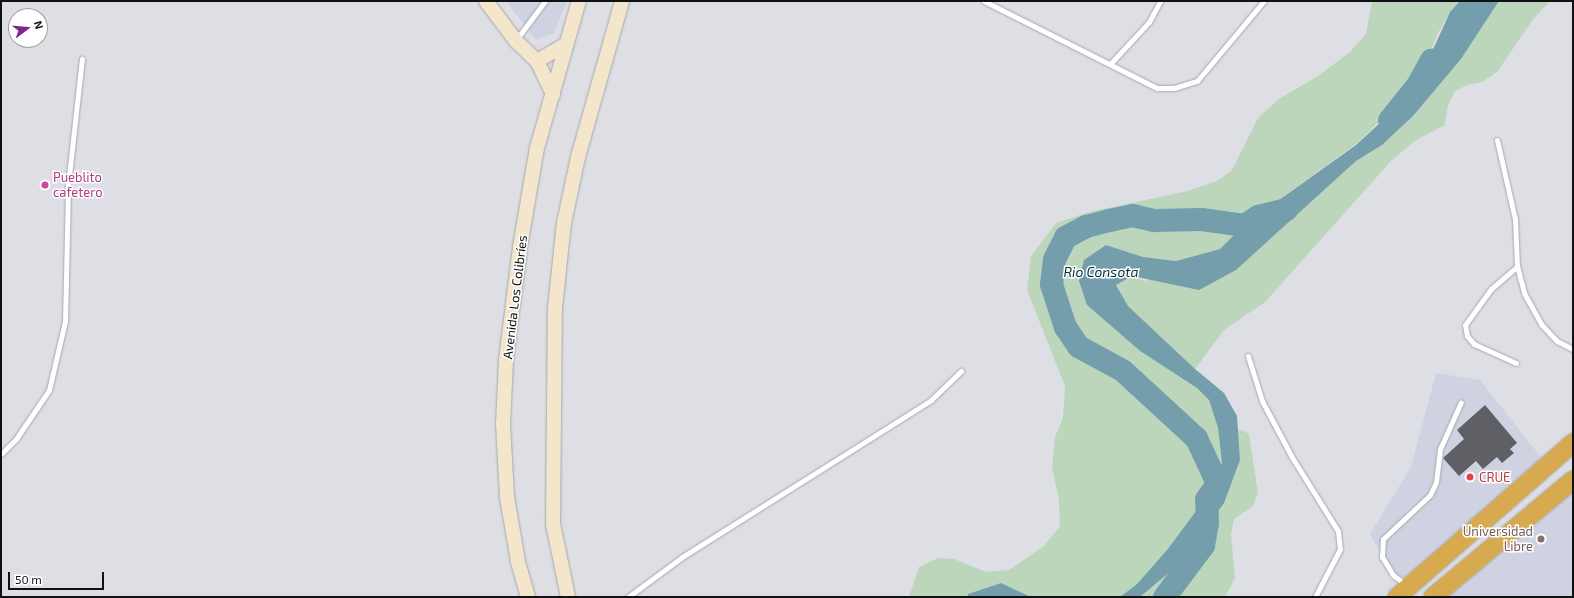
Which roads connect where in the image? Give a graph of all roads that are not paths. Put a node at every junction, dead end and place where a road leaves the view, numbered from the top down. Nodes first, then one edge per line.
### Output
1 (486, 1) edge
2 (545, 1) edge
3 (579, 1) edge
4 (622, 1) edge
5 (984, 1) edge
6 (1160, 1) edge
7 (1264, 1) edge
8 (516, 41) junction
9 (567, 44) junction
10 (82, 59) dead end
11 (537, 61) junction
12 (1111, 63) junction
13 (553, 94) junction
14 (1497, 140) dead end
15 (1517, 266) junction
16 (1573, 349) edge
17 (1248, 356) dead end
18 (1516, 364) dead end
19 (961, 371) dead end
20 (1461, 402) dead end
21 (1573, 443) edge
22 (1, 454) edge
23 (1573, 480) edge
24 (1403, 592) edge
25 (528, 597) edge
26 (568, 597) edge
27 (628, 597) edge
28 (1315, 597) edge
29 (1433, 597) edge

1 - 8 main road
2 - 8 lane
3 - 9 main road, Avenida Los Colibríes
4 - 26 main road
5 - 12 lane
6 - 12 lane
7 - 12 lane
8 - 11 main road
9 - 11 main road
9 - 13 main road, Avenida Los Colibríes
10 - 22 lane
11 - 13 main road
13 - 25 main road, Avenida Los Colibríes
14 - 15 lane
15 - 16 lane
15 - 18 lane
17 - 28 lane
19 - 27 lane
20 - 24 lane
21 - 24 highway
23 - 29 highway

